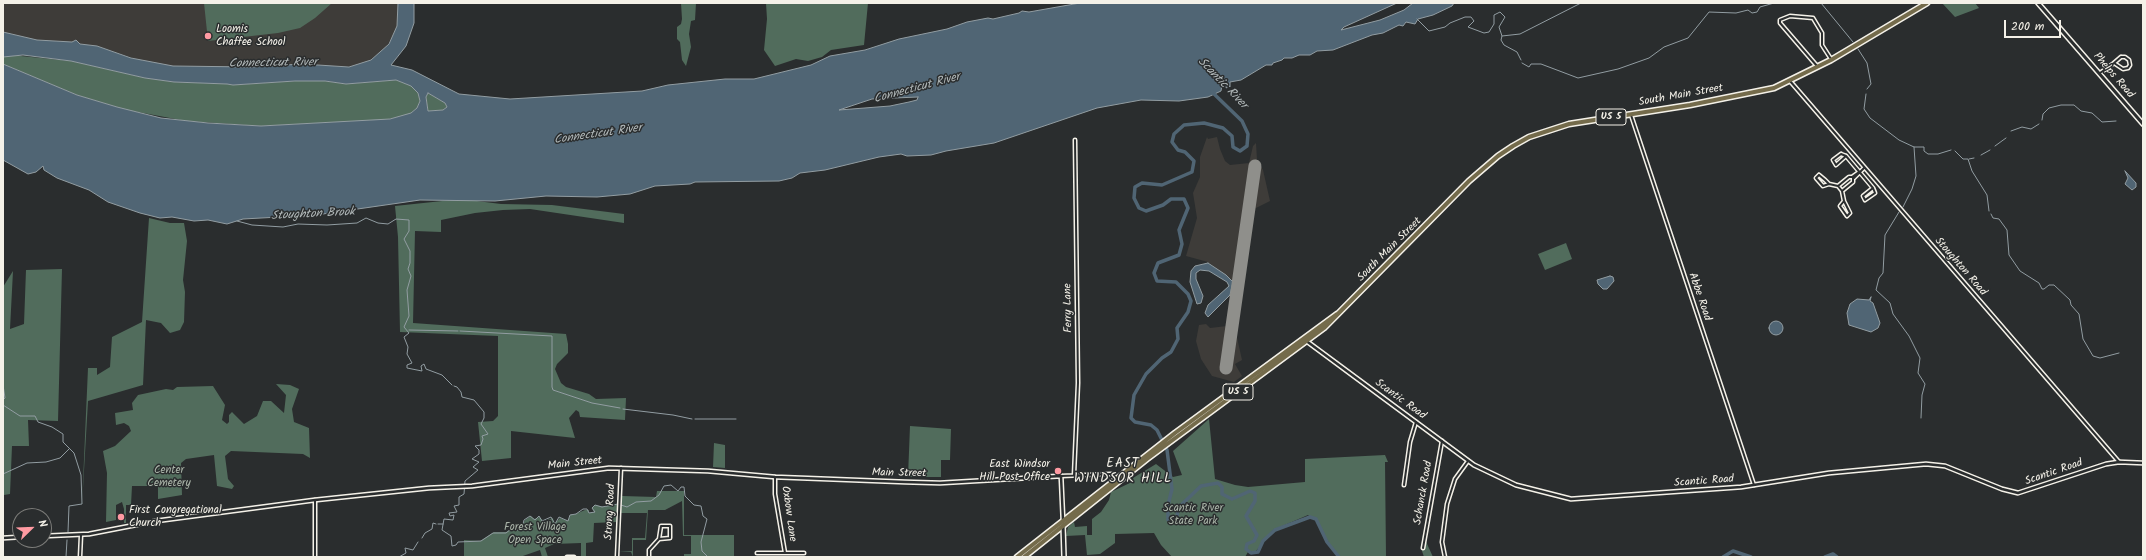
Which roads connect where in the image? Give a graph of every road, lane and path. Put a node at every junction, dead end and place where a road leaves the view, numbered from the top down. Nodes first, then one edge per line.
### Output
1 (1927, 3) edge
2 (2038, 3) edge
3 (1831, 60) junction
4 (2114, 62) junction
5 (1818, 67) junction
6 (2099, 74) junction
7 (1790, 82) junction
8 (1630, 114) junction
9 (2143, 124) edge
10 (1075, 140) dead end
11 (1846, 156) junction
12 (1864, 168) junction
13 (1860, 172) junction
14 (1853, 178) junction
15 (1829, 184) junction
16 (1838, 186) junction
17 (1873, 188) junction
18 (1842, 191) junction
19 (1844, 201) junction
20 (1305, 340) junction
21 (1416, 421) junction
22 (1442, 441) junction
23 (1159, 448) junction
24 (1468, 461) junction
25 (2119, 462) junction
26 (2143, 463) edge
27 (621, 468) junction
28 (1111, 474) dead end
29 (1074, 475) junction
30 (1061, 476) junction
31 (775, 477) junction
32 (1404, 485) dead end
33 (1754, 485) junction
34 (315, 500) junction
35 (1063, 520) junction
36 (1063, 525) junction
37 (81, 535) junction
38 (52, 536) edge
39 (659, 539) junction
40 (1423, 548) dead end
41 (757, 553) dead end
42 (785, 553) junction
43 (804, 553) dead end
44 (80, 557) edge
45 (315, 557) edge
46 (567, 557) edge
47 (574, 557) edge
48 (616, 557) edge
49 (649, 557) edge
50 (1017, 557) edge
51 (1024, 557) edge
52 (1064, 557) edge
53 (1445, 557) edge

1 - 3 highway, South Main Street / US 5
2 - 6 main road, Phelps Road
3 - 5 highway, South Main Street / US 5
3 - 5 street
4 - 4 street
4 - 6 street
5 - 7 highway, South Main Street / US 5
6 - 9 main road, Phelps Road
7 - 8 highway, South Main Street / US 5
7 - 12 street, Stoughton Road
8 - 20 highway, South Main Street / US 5
8 - 33 street, Abbe Road
10 - 29 street, Ferry Lane
11 - 11 street
11 - 13 street
12 - 13 street
12 - 25 street, Stoughton Road
13 - 14 street
13 - 17 street
14 - 16 street
14 - 18 street
15 - 15 street
15 - 16 street
16 - 18 street
17 - 17 street
18 - 19 street
19 - 19 street
20 - 21 street, Scantic Road
20 - 23 highway, US 5
21 - 22 street, Scantic Road
21 - 32 street
22 - 24 street, Scantic Road
22 - 40 street, Schanck Road
23 - 35 highway, US 5
23 - 36 highway, US 5
24 - 33 street, Scantic Road
24 - 53 street
25 - 26 street, Scantic Road
25 - 33 street, Scantic Road
27 - 31 street, Main Street
27 - 34 street, Main Street
27 - 48 street, Strong Road
28 - 29 street, Main Street
29 - 30 street, Main Street
30 - 31 street, Main Street
30 - 35 street
31 - 42 street, Oxbow Lane
34 - 37 street, Main Street
34 - 45 street
35 - 36 main road
35 - 50 highway, US 5
36 - 51 highway, US 5
36 - 52 main road
37 - 38 street, Main Street
37 - 44 street
39 - 39 street
39 - 49 street
41 - 42 street
42 - 43 street
46 - 47 street

